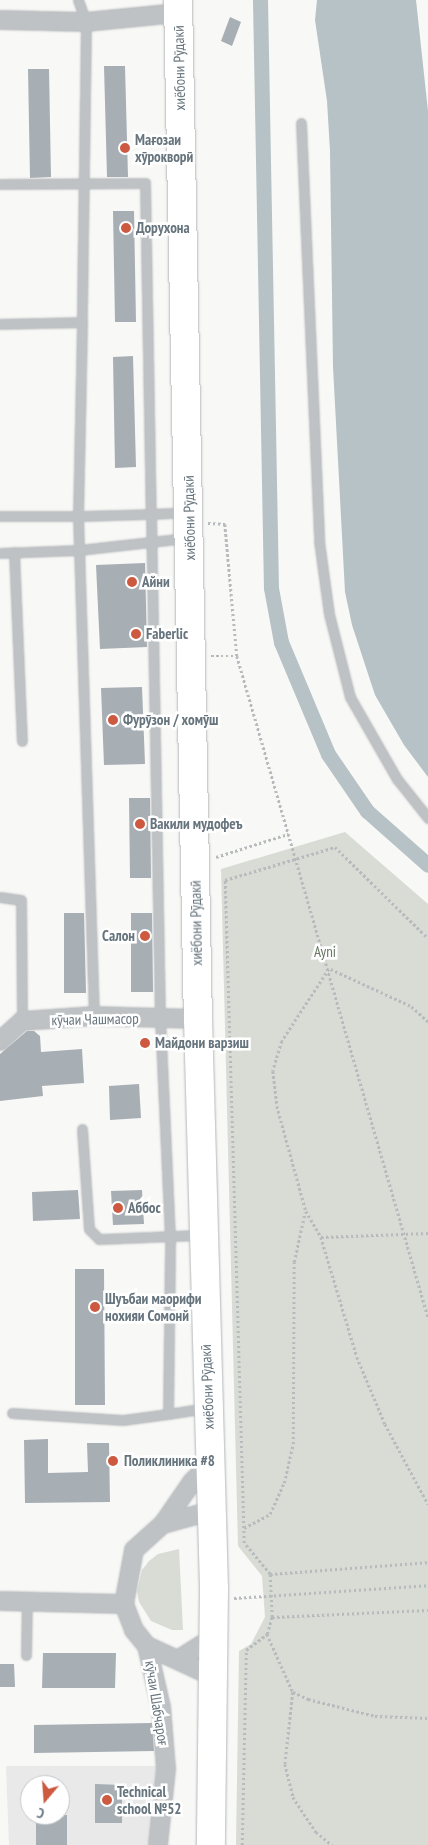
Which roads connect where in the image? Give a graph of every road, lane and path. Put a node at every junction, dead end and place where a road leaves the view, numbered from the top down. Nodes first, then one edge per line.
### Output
1 (78, 0) edge
2 (178, 6) edge
3 (2, 16) edge
4 (86, 22) junction
5 (301, 123) dead end
6 (82, 183) junction
7 (0, 184) edge
8 (82, 322) junction
9 (0, 324) edge
10 (151, 514) junction
11 (0, 516) edge
12 (78, 516) junction
13 (194, 524) junction
14 (153, 542) junction
15 (79, 550) junction
16 (14, 552) junction
17 (0, 553) edge
18 (210, 656) dead end
19 (237, 656) junction
20 (22, 741) dead end
21 (428, 818) edge
22 (288, 834) junction
23 (214, 858) dead end
24 (297, 860) junction
25 (0, 898) edge
26 (428, 938) edge
27 (329, 969) junction
28 (94, 1016) junction
29 (160, 1019) junction
30 (198, 1019) junction
31 (22, 1022) junction
32 (428, 1022) edge
33 (0, 1042) edge
34 (82, 1129) dead end
35 (306, 1211) junction
36 (428, 1233) edge
37 (203, 1235) junction
38 (406, 1235) junction
39 (321, 1237) junction
40 (170, 1238) junction
41 (428, 1318) edge
42 (207, 1408) junction
43 (12, 1412) dead end
44 (168, 1414) junction
45 (210, 1464) junction
46 (428, 1504) edge
47 (211, 1511) junction
48 (163, 1524) junction
49 (244, 1528) junction
50 (428, 1562) edge
51 (270, 1574) junction
52 (428, 1585) edge
53 (271, 1595) junction
54 (232, 1598) dead end
55 (27, 1600) junction
56 (0, 1601) edge
57 (124, 1604) junction
58 (428, 1610) edge
59 (272, 1617) junction
60 (267, 1634) junction
61 (214, 1637) junction
62 (147, 1646) junction
63 (26, 1655) dead end
64 (179, 1659) junction
65 (214, 1677) junction
66 (293, 1692) junction
67 (428, 1718) edge
68 (158, 1845) edge
69 (211, 1845) edge
70 (242, 1845) edge
71 (332, 1845) edge

1 - 4 lane
2 - 4 street
2 - 13 highway, хиёбони Рӯдакӣ
3 - 4 street
4 - 6 lane
5 - 21 lane
6 - 7 lane
6 - 8 lane
6 - 10 lane
8 - 9 lane
8 - 12 lane
10 - 12 lane
10 - 13 lane
10 - 14 lane
11 - 12 lane
12 - 15 lane
13 - 14 lane
13 - 19 path
13 - 30 highway, хиёбони Рӯдакӣ
14 - 15 lane
14 - 29 lane
15 - 16 lane
15 - 28 lane
16 - 17 lane
16 - 20 lane
18 - 19 path
19 - 22 path
22 - 23 path
22 - 24 path
24 - 26 path
24 - 27 path
24 - 49 path
25 - 31 lane
27 - 32 path
27 - 35 path
27 - 38 path
28 - 29 street, кӯчаи Чашмасор
28 - 31 street, кӯчаи Чашмасор
29 - 30 street, кӯчаи Чашмасор
29 - 40 lane
30 - 37 highway, хиёбони Рӯдакӣ
31 - 33 street
34 - 40 lane
35 - 39 path
35 - 49 path
36 - 38 path
37 - 40 lane
37 - 42 highway, хиёбони Рӯдакӣ
38 - 39 path
38 - 41 path
39 - 46 path
40 - 44 lane
42 - 44 lane
42 - 45 highway, хиёбони Рӯдакӣ
43 - 44 lane
45 - 47 highway, хиёбони Рӯдакӣ
45 - 48 street
47 - 48 street
47 - 61 highway, хиёбони Рӯдакӣ
48 - 57 street
49 - 51 path
50 - 51 path
51 - 53 path
52 - 53 path
53 - 54 path
53 - 59 path
55 - 56 street
55 - 57 street
55 - 63 lane
57 - 62 street, кӯчаи Шабчароғ
58 - 59 path
59 - 60 path
60 - 66 path
60 - 70 path
61 - 64 street
61 - 65 highway, хиёбони Рӯдакӣ
62 - 64 street
62 - 68 street, кӯчаи Шабчароғ
64 - 65 street
65 - 69 highway, хиёбони Рӯдакӣ
66 - 67 path
66 - 71 path

